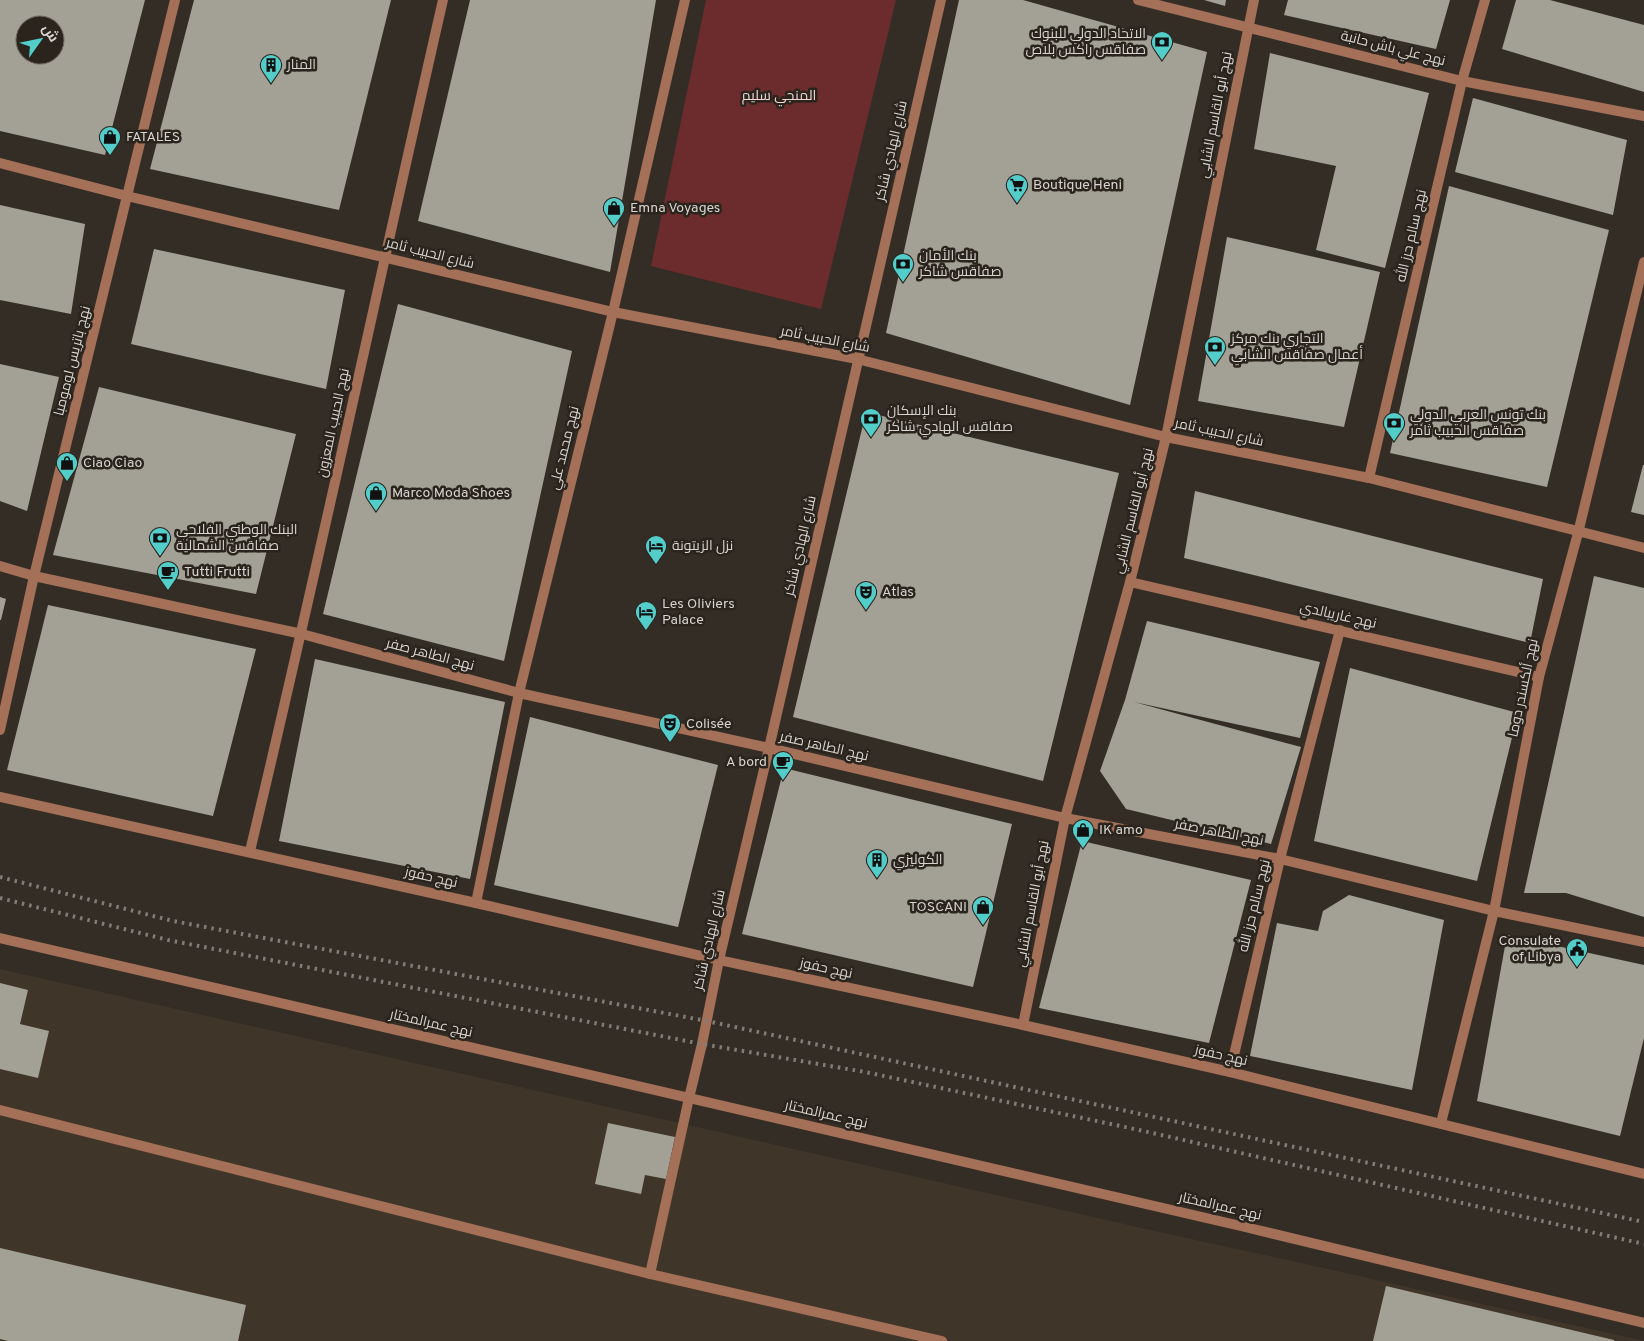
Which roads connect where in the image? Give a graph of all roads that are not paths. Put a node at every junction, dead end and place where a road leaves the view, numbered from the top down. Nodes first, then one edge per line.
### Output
1 (174, 0) edge
2 (443, 0) edge
3 (685, 0) edge
4 (941, 0) edge
5 (1138, 0) edge
6 (1254, 0) edge
7 (1485, 0) edge
8 (1248, 27) junction
9 (1462, 81) junction
10 (1644, 116) edge
11 (0, 163) edge
12 (127, 196) junction
13 (384, 257) junction
14 (1644, 262) edge
15 (613, 312) junction
16 (857, 359) junction
17 (1166, 436) junction
18 (1369, 478) junction
19 (1578, 533) junction
20 (1644, 548) edge
21 (0, 566) edge
22 (34, 576) junction
23 (1130, 582) junction
24 (1340, 630) junction
25 (302, 634) junction
26 (1539, 677) junction
27 (519, 693) junction
28 (0, 730) edge
29 (769, 748) junction
30 (0, 797) edge
31 (1065, 818) junction
32 (250, 851) junction
33 (1280, 860) junction
34 (476, 903) junction
35 (1494, 911) junction
36 (0, 938) edge
37 (1644, 942) edge
38 (718, 960) junction
39 (1023, 1025) junction
40 (1230, 1072) junction
41 (689, 1098) junction
42 (0, 1110) edge
43 (1441, 1123) junction
44 (1644, 1174) edge
45 (650, 1274) junction
46 (1644, 1324) edge
47 (942, 1341) edge

1 - 12 street, نهج باتريس لومومبا
2 - 13 street, نهج الحبيب المعزون
3 - 15 street, نهج محمد علي
4 - 16 street, شارع الهادي شاكر
5 - 8 street, نهج علي باش حانبة
6 - 8 street, نهج أبو القاسم الشابي
7 - 9 street, نهج سالم حرز الله
8 - 9 street, نهج علي باش حانبة
8 - 17 street, نهج أبو القاسم الشابي
9 - 10 street, نهج علي باش حانبة
9 - 18 street, نهج سالم حرز الله
11 - 12 street, شارع الحبيب ثامر
12 - 13 street, شارع الحبيب ثامر
12 - 22 street, نهج باتريس لومومبا
13 - 15 street, شارع الحبيب ثامر
13 - 25 street, نهج الحبيب المعزون
14 - 19 street, نهج ألكسندر دوما
15 - 16 street, شارع الحبيب ثامر
15 - 27 street, نهج محمد علي
16 - 17 street, شارع الحبيب ثامر
16 - 29 street, شارع الهادي شاكر
17 - 18 street, شارع الحبيب ثامر
17 - 23 street, نهج أبو القاسم الشابي
18 - 19 street, شارع الحبيب ثامر
19 - 20 street, شارع الحبيب ثامر
19 - 26 street, نهج ألكسندر دوما
21 - 22 street, نهج الطاهر صفر
22 - 25 street, نهج الطاهر صفر
22 - 28 street, نهج باتريس لومومبا
23 - 24 street, نهج غاريبالدي
23 - 31 street, نهج أبو القاسم الشابي
24 - 26 street, نهج غاريبالدي
24 - 33 street, نهج سالم حرز الله
25 - 27 street, نهج الطاهر صفر
25 - 32 street, نهج الحبيب المعزون
26 - 35 street, نهج ألكسندر دوما
27 - 29 street, نهج الطاهر صفر
27 - 34 street, نهج محمد علي
29 - 31 street, نهج الطاهر صفر
29 - 38 street, شارع الهادي شاكر
30 - 32 street, نهج حفوز
31 - 33 street, نهج الطاهر صفر
31 - 39 street, نهج أبو القاسم الشابي
32 - 34 street, نهج حفوز
33 - 35 street, نهج الطاهر صفر
33 - 40 street, نهج سالم حرز الله
34 - 38 street, نهج حفوز
35 - 37 street, نهج الطاهر صفر
35 - 43 street, نهج ألكسندر دوما
36 - 41 street, نهج عمرالمختار
38 - 39 street, نهج حفوز
38 - 41 street, شارع الهادي شاكر
39 - 40 street, نهج حفوز
40 - 43 street, نهج حفوز
41 - 45 street, شارع الهادي شاكر
41 - 46 street, نهج عمرالمختار
42 - 45 street
43 - 44 street, نهج حفوز
45 - 47 street

